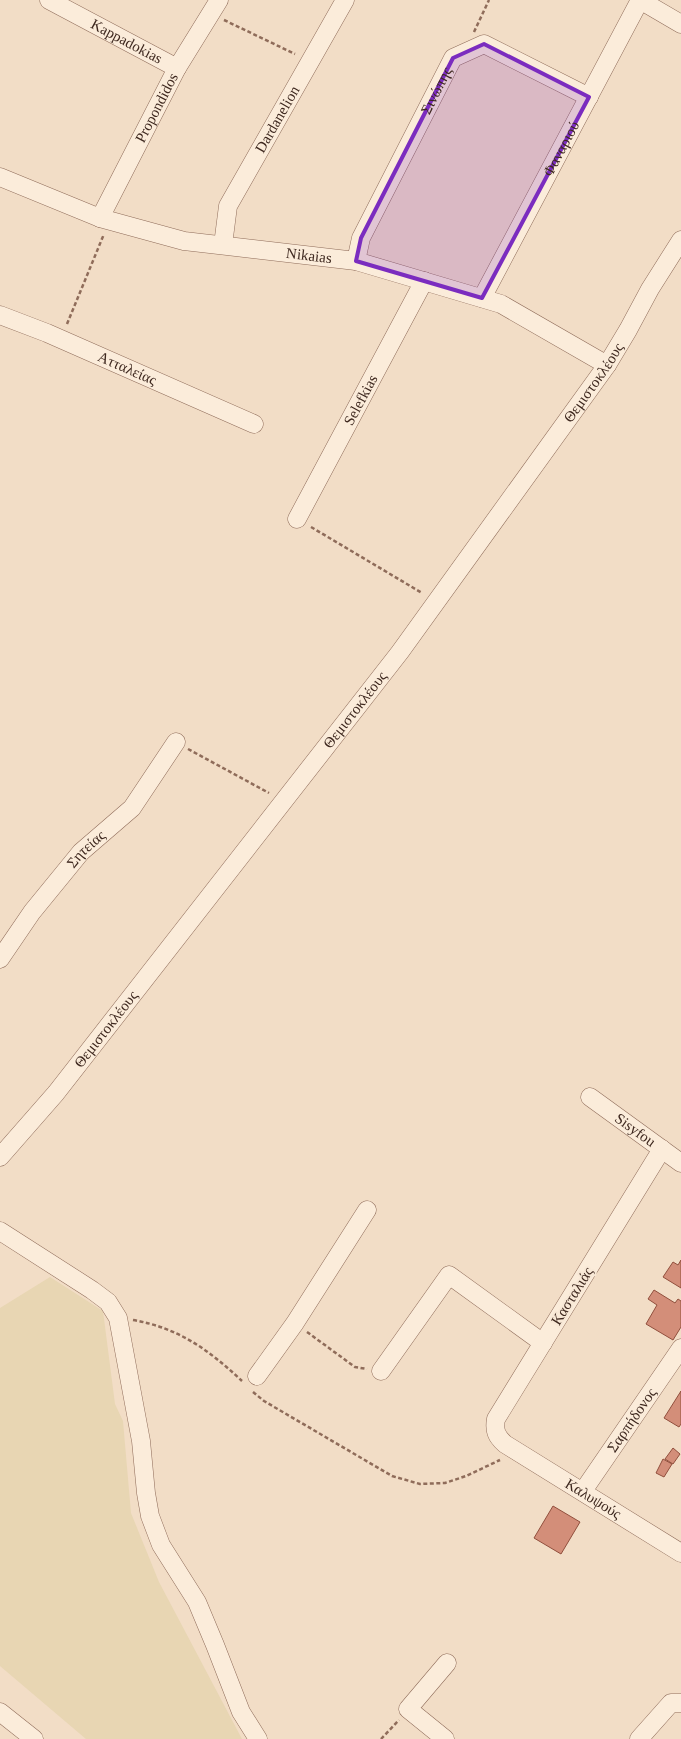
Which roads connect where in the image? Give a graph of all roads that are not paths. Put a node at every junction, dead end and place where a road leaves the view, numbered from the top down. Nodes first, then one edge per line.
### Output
1 (49, 0) edge
2 (345, 0) edge
3 (640, 0) edge
4 (70, 4) edge
5 (215, 7) edge
6 (681, 24) edge
7 (177, 68) junction
8 (589, 97) junction
9 (0, 177) edge
10 (104, 219) junction
11 (681, 240) edge
12 (223, 245) junction
13 (356, 261) junction
14 (424, 281) junction
15 (482, 298) junction
16 (0, 315) edge
17 (607, 364) junction
18 (254, 424) dead end
19 (297, 519) road end
20 (176, 742) road end
21 (0, 959) edge
22 (590, 1097) dead end
23 (662, 1150) junction
24 (2, 1152) edge
25 (681, 1162) edge
26 (367, 1210) dead end
27 (0, 1232) edge
28 (543, 1344) junction
29 (681, 1348) edge
30 (381, 1371) road end
31 (250, 1383) road end
32 (511, 1448) joint
33 (583, 1491) junction
34 (681, 1553) edge
35 (447, 1663) dead end
36 (681, 1703) edge
37 (0, 1712) edge
38 (34, 1739) edge
39 (258, 1739) edge
40 (446, 1739) edge
41 (639, 1739) edge

1 - 4 street, Kappadokias
2 - 12 street, Dardanelion
3 - 6 street
3 - 8 street, Φαναριού
4 - 7 street, Kappadokias
5 - 7 street, Propondidos
7 - 10 street, Propondidos
8 - 13 street, Σινώπης
8 - 15 street, Φαναριού
9 - 10 street, Nikaias
10 - 12 street, Nikaias
11 - 17 street, Θεμιστοκλέους
12 - 13 street, Nikaias
13 - 14 street, Nikaias
14 - 15 street, Nikaias
14 - 19 street, Selefkias
15 - 17 street, Nikaias
16 - 18 street, Ατταλείας
17 - 24 street, Θεμιστοκλέους
20 - 21 street, Σητείας
22 - 23 street, Sisyfou
23 - 25 street, Sisyfou
23 - 28 street, Κασταλιάς
26 - 31 street
27 - 39 street
28 - 30 street
28 - 32 street, Κασταλιάς
29 - 33 street, Σαρπήδονος
32 - 33 street, Καλυψούς
33 - 34 street, Καλυψούς
35 - 40 street
36 - 41 street
37 - 38 street

